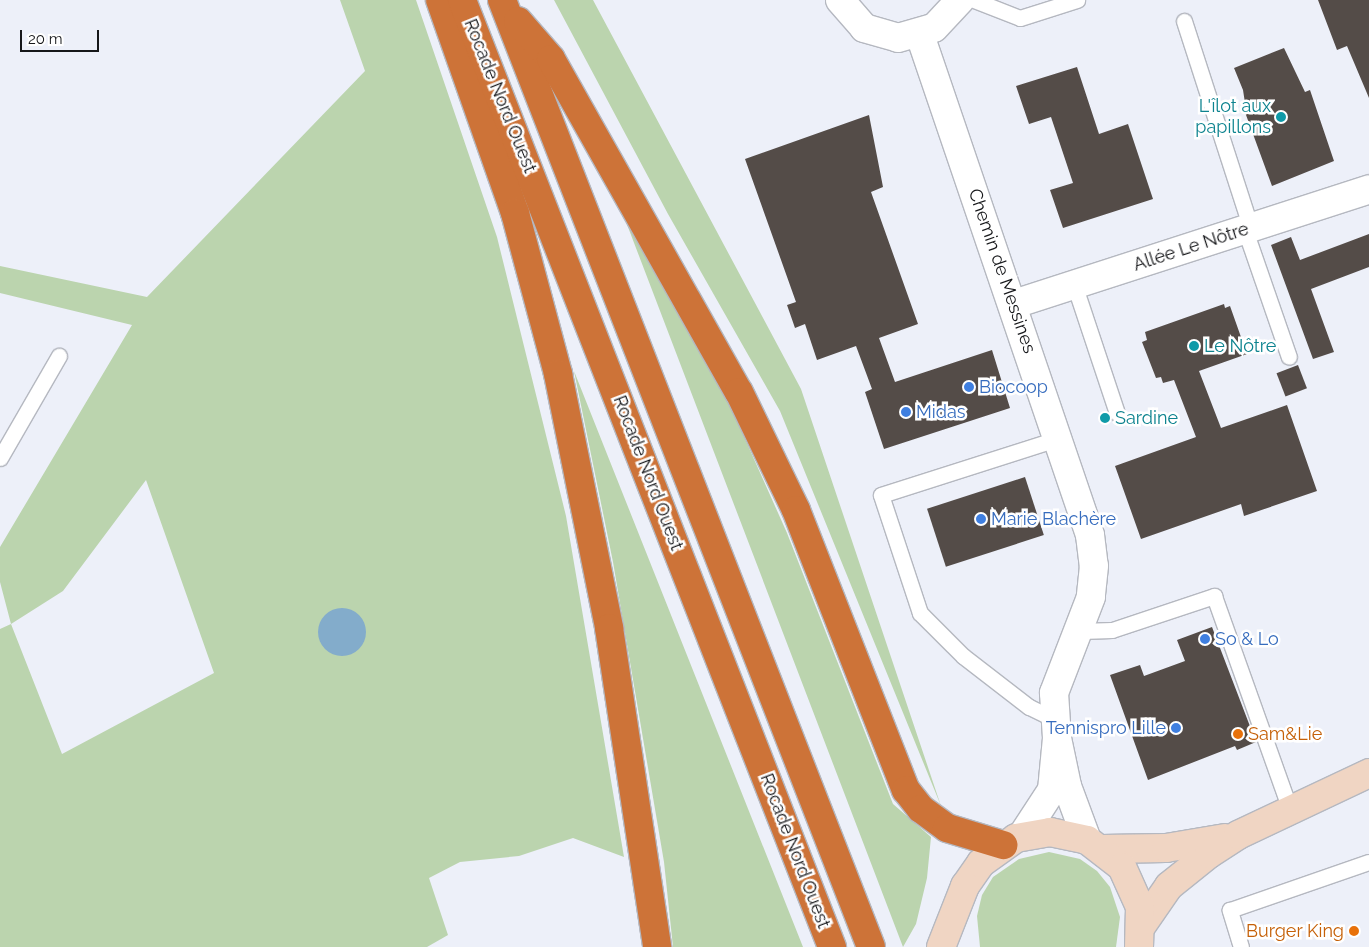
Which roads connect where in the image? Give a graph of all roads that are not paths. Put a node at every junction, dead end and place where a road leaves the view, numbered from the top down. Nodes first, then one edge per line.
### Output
1 (440, 0) edge
2 (462, 0) edge
3 (840, 0) edge
4 (960, 0) edge
5 (974, 0) edge
6 (1078, 0) edge
7 (504, 4) edge
8 (1032, 7) edge
9 (1184, 21) dead end
10 (920, 35) junction
11 (1369, 189) edge
12 (1248, 229) junction
13 (1074, 284) junction
14 (1014, 304) junction
15 (59, 356) dead end
16 (1289, 357) dead end
17 (1117, 413) dead end
18 (1060, 438) junction
19 (0, 458) edge
20 (1081, 631) junction
21 (1056, 729) junction
22 (1369, 773) edge
23 (1290, 810) junction
24 (1238, 835) junction
25 (1013, 840) junction
26 (1094, 844) junction
27 (1369, 862) edge
28 (959, 904) junction
29 (1140, 936) edge
30 (657, 947) edge
31 (832, 947) edge
32 (871, 947) edge
33 (941, 947) edge
34 (959, 947) edge
35 (1241, 947) edge

1 - 30 highway
2 - 31 highway, Rocade Nord Ouest
3 - 10 street
4 - 10 street
5 - 8 lane
6 - 8 lane
7 - 25 highway
7 - 32 highway, Rocade Nord Ouest
9 - 12 lane
10 - 14 street, Chemin de Messines
11 - 12 street, Allée Le Nôtre
12 - 13 street, Allée Le Nôtre
12 - 16 lane
13 - 14 street, Allée Le Nôtre
13 - 17 lane
14 - 18 street, Chemin de Messines
15 - 19 lane
18 - 20 street, Chemin de Messines
18 - 21 lane
20 - 21 street, Chemin de Messines
20 - 23 lane
21 - 25 street, Chemin de Messines
21 - 26 street, Chemin de Messines
22 - 23 main road
23 - 24 main road
24 - 26 main road
24 - 29 main road
25 - 26 main road
25 - 28 main road
26 - 29 main road
27 - 35 lane
28 - 33 main road
28 - 34 main road

